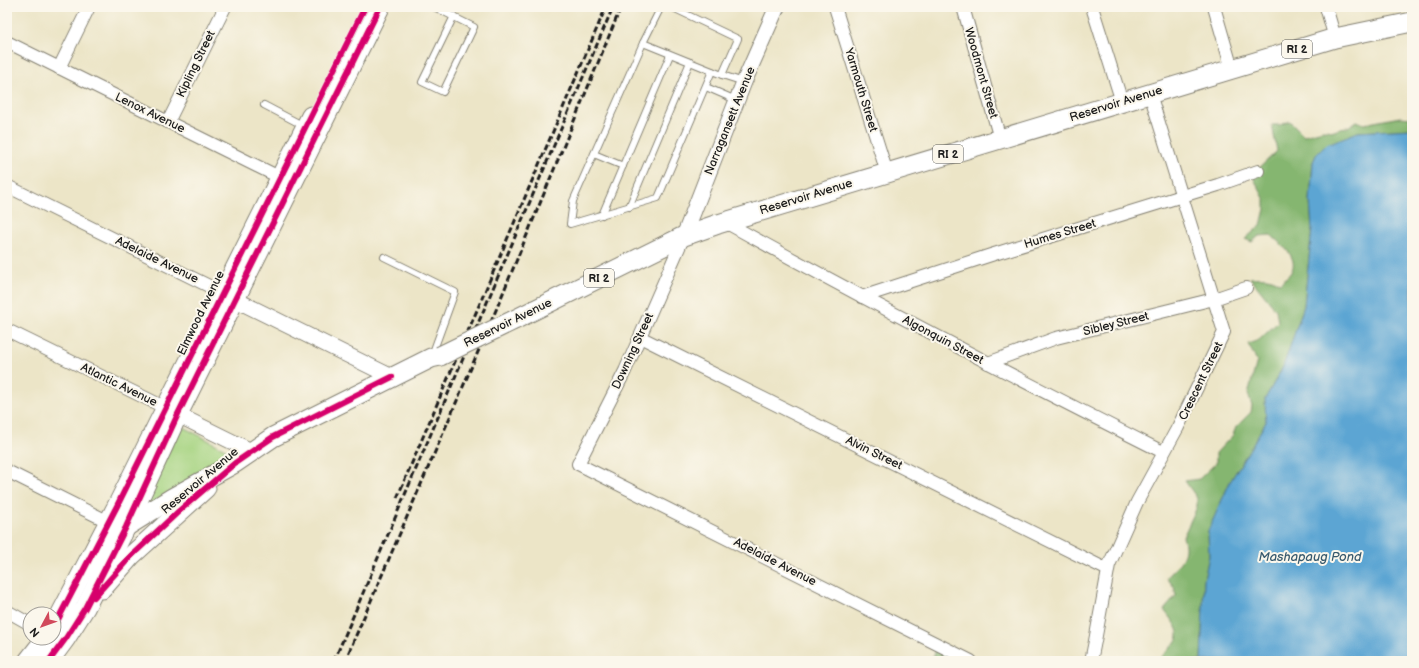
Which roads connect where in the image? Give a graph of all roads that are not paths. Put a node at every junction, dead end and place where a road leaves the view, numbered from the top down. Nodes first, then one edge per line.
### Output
1 (89, 7) edge
2 (225, 7) edge
3 (365, 7) edge
4 (380, 7) edge
5 (434, 7) edge
6 (661, 7) edge
7 (671, 7) edge
8 (777, 7) edge
9 (835, 7) edge
10 (963, 7) edge
11 (1092, 7) edge
12 (1214, 7) edge
13 (1326, 7) edge
14 (454, 16) junction
15 (1412, 22) edge
16 (1335, 38) junction
17 (7, 42) edge
18 (643, 43) junction
19 (670, 54) junction
20 (690, 62) junction
21 (59, 68) junction
22 (1232, 68) junction
23 (712, 71) junction
24 (722, 76) junction
25 (744, 82) junction
26 (706, 87) junction
27 (1150, 94) junction
28 (738, 100) junction
29 (1122, 102) junction
30 (264, 105) dead end
31 (168, 122) junction
32 (306, 127) junction
33 (1000, 139) junction
34 (594, 154) junction
35 (622, 166) junction
36 (1258, 171) dead end
37 (887, 173) junction
38 (286, 181) junction
39 (7, 186) edge
40 (1182, 196) junction
41 (629, 207) junction
42 (602, 215) junction
43 (724, 222) junction
44 (684, 236) junction
45 (384, 257) dead end
46 (1246, 288) dead end
47 (229, 296) junction
48 (862, 297) junction
49 (1214, 299) junction
50 (7, 330) edge
51 (640, 336) junction
52 (435, 357) junction
53 (988, 363) junction
54 (392, 378) junction
55 (172, 411) junction
56 (253, 452) junction
57 (1163, 452) junction
58 (235, 463) junction
59 (578, 464) joint
60 (7, 471) edge
61 (118, 524) junction
62 (1108, 570) junction
63 (85, 608) junction
64 (7, 611) edge
65 (62, 612) edge
66 (22, 619) edge
67 (62, 632) edge
68 (47, 646) edge
69 (53, 646) edge
70 (28, 661) edge
71 (49, 661) edge
72 (971, 661) edge
73 (1090, 661) edge

1 - 21 street
2 - 31 street, Kipling Street
3 - 32 main road, Elmwood Avenue
4 - 38 main road, Elmwood Avenue
5 - 14 lane
6 - 18 lane
7 - 24 lane
8 - 25 street, Narragansett Avenue
9 - 37 street, Yarmouth Street
10 - 33 street, Woodmont Street
11 - 29 street
12 - 22 street
13 - 16 street
14 - 14 lane
15 - 16 main road, Reservoir Avenue / RI 2
16 - 22 main road, Reservoir Avenue / RI 2
17 - 21 street, Lenox Avenue
18 - 19 lane
18 - 34 lane
19 - 20 lane
19 - 35 lane
20 - 23 lane
20 - 41 lane
21 - 31 street, Lenox Avenue
22 - 27 main road, Reservoir Avenue / RI 2
23 - 24 lane
23 - 26 lane
24 - 25 lane
25 - 28 street, Narragansett Avenue
26 - 28 lane
26 - 41 lane
27 - 29 main road, Reservoir Avenue / RI 2
27 - 40 street, Crescent Street
28 - 44 street, Narragansett Avenue
29 - 33 main road, Reservoir Avenue / RI 2
30 - 32 lane
31 - 38 street, Lenox Avenue
32 - 38 main road, Elmwood Avenue
33 - 37 main road, Reservoir Avenue / RI 2
34 - 35 lane
34 - 42 lane
35 - 42 lane
36 - 40 street, Humes Street
37 - 43 main road, Reservoir Avenue / RI 2
38 - 47 main road, Elmwood Avenue
39 - 47 street, Adelaide Avenue
40 - 48 street, Humes Street
40 - 49 street, Crescent Street
41 - 42 lane
43 - 44 main road, Reservoir Avenue / RI 2
43 - 48 street, Algonquin Street
44 - 51 street, Downing Street
44 - 52 main road, Reservoir Avenue / RI 2, bridge
45 - 52 lane
46 - 49 street, Sibley Street
47 - 54 street, Adelaide Avenue
47 - 55 main road, Elmwood Avenue
48 - 53 street, Algonquin Street
49 - 53 street, Sibley Street
49 - 57 street, Crescent Street
50 - 55 street, Atlantic Avenue
51 - 59 street, Downing Street
51 - 62 street, Alvin Street
52 - 54 main road, Reservoir Avenue / RI 2
53 - 57 street, Algonquin Street
54 - 56 main road, Reservoir Avenue / RI 2
55 - 56 street, Atlantic Avenue
55 - 61 main road, Elmwood Avenue
56 - 58 main road, Reservoir Avenue / RI 2
57 - 62 street, Crescent Street
58 - 61 main road, Reservoir Avenue / RI 2
58 - 63 main road, Reservoir Avenue / RI 2
59 - 72 street, Adelaide Avenue
60 - 61 street
61 - 63 main road, Elmwood Avenue
61 - 65 main road, Reservoir Avenue / RI 2
62 - 73 street, Crescent Street
63 - 67 main road, Elmwood Avenue
64 - 66 street
68 - 70 main road, Elmwood Avenue
69 - 71 main road, Elmwood Avenue

